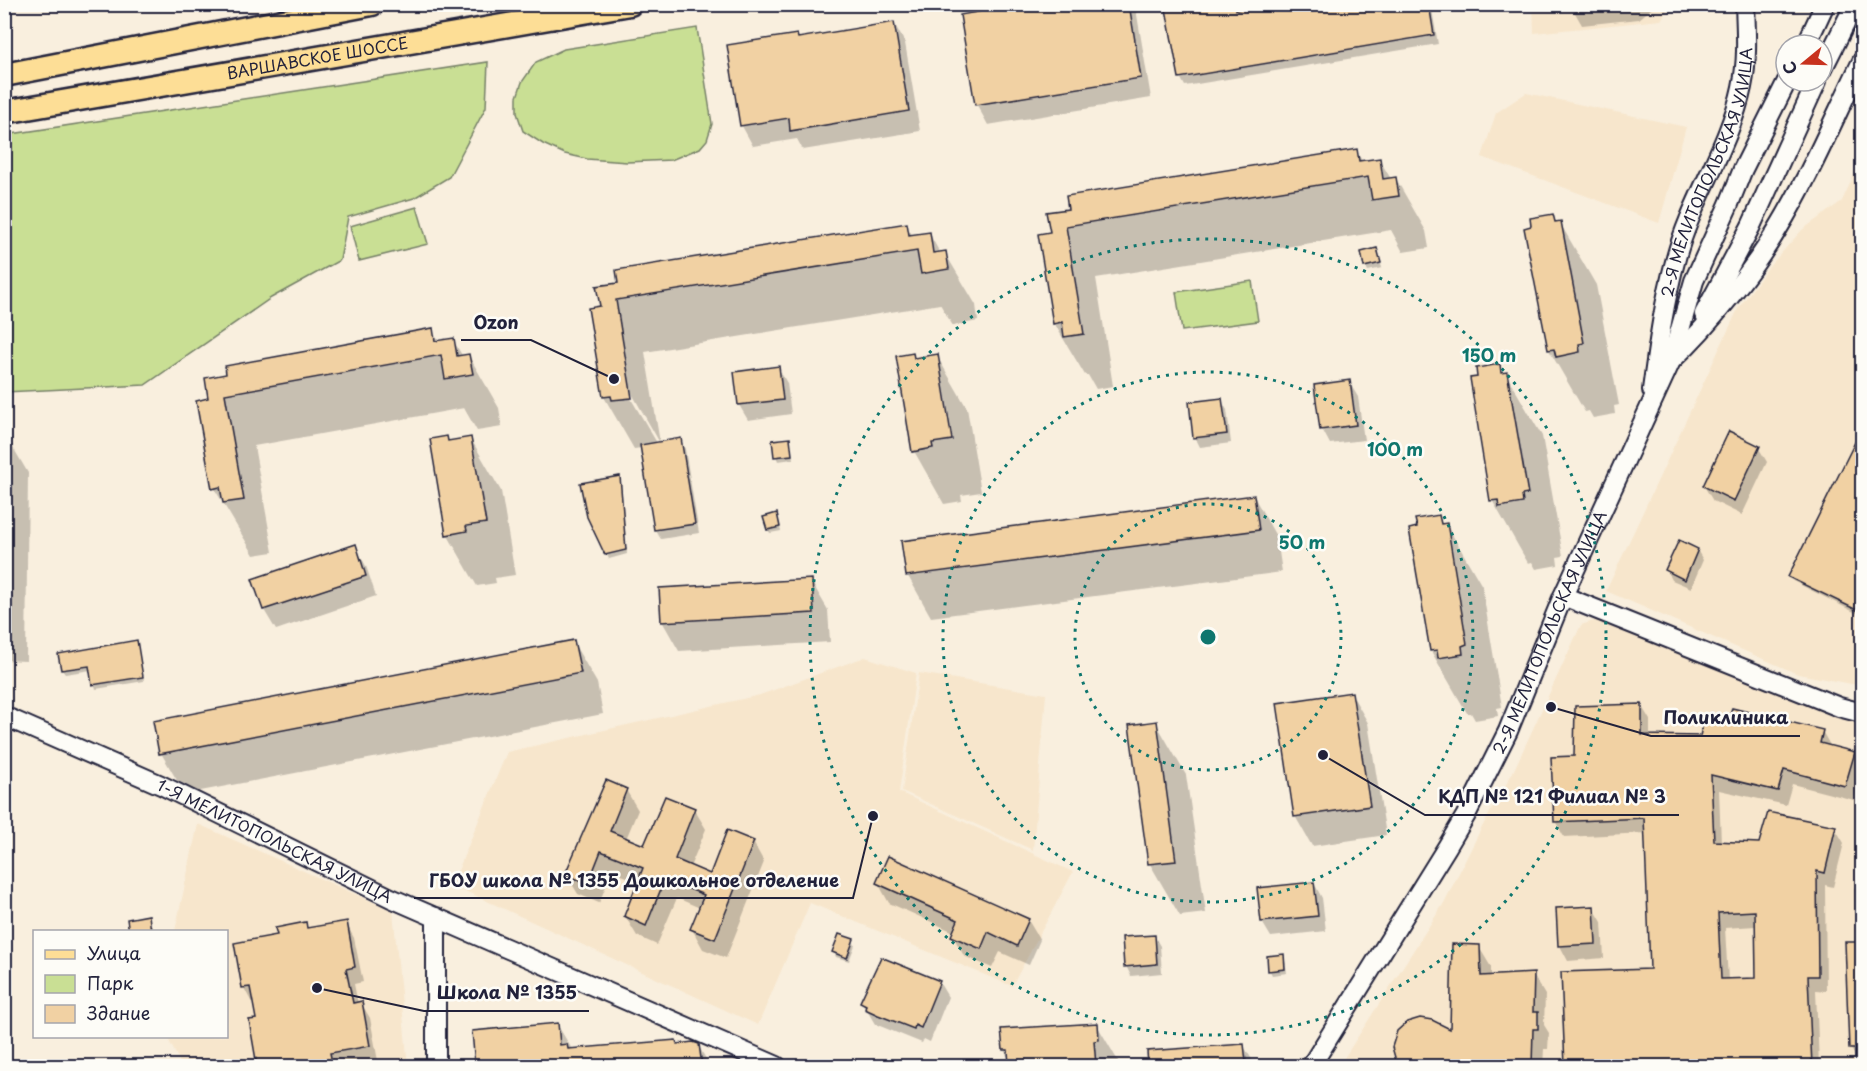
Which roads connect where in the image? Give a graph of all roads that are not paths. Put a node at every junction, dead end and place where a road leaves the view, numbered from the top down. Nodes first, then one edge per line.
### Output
1 (372, 4) edge
2 (630, 4) edge
3 (1745, 4) edge
4 (1825, 4) edge
5 (1855, 4) edge
6 (1812, 33) edge
7 (1834, 46) edge
8 (1863, 61) edge
9 (4, 75) edge
10 (1781, 93) edge
11 (1811, 93) edge
12 (4, 112) edge
13 (1686, 346) junction
14 (1671, 361) junction
15 (1649, 408) junction
16 (1563, 596) junction
17 (1863, 713) edge
18 (4, 716) edge
19 (436, 917) junction
20 (436, 1066) edge
21 (777, 1066) edge
22 (1311, 1066) edge

1 - 9 main road
2 - 12 main road, ВАРШАВСКОЕ ШОССЕ
3 - 15 street, 2-Я МЕЛИТОПОЛЬСКАЯ УЛИЦА
4 - 6 street
5 - 7 street
8 - 13 street
10 - 14 street, 2-Я МЕЛИТОПОЛЬСКАЯ УЛИЦА
11 - 13 street
13 - 14 street
14 - 15 street, 2-Я МЕЛИТОПОЛЬСКАЯ УЛИЦА
15 - 16 street, 2-Я МЕЛИТОПОЛЬСКАЯ УЛИЦА
16 - 17 street
16 - 22 street, 2-Я МЕЛИТОПОЛЬСКАЯ УЛИЦА
18 - 19 street, 1-Я МЕЛИТОПОЛЬСКАЯ УЛИЦА
19 - 20 street
19 - 21 street, 1-Я МЕЛИТОПОЛЬСКАЯ УЛИЦА

